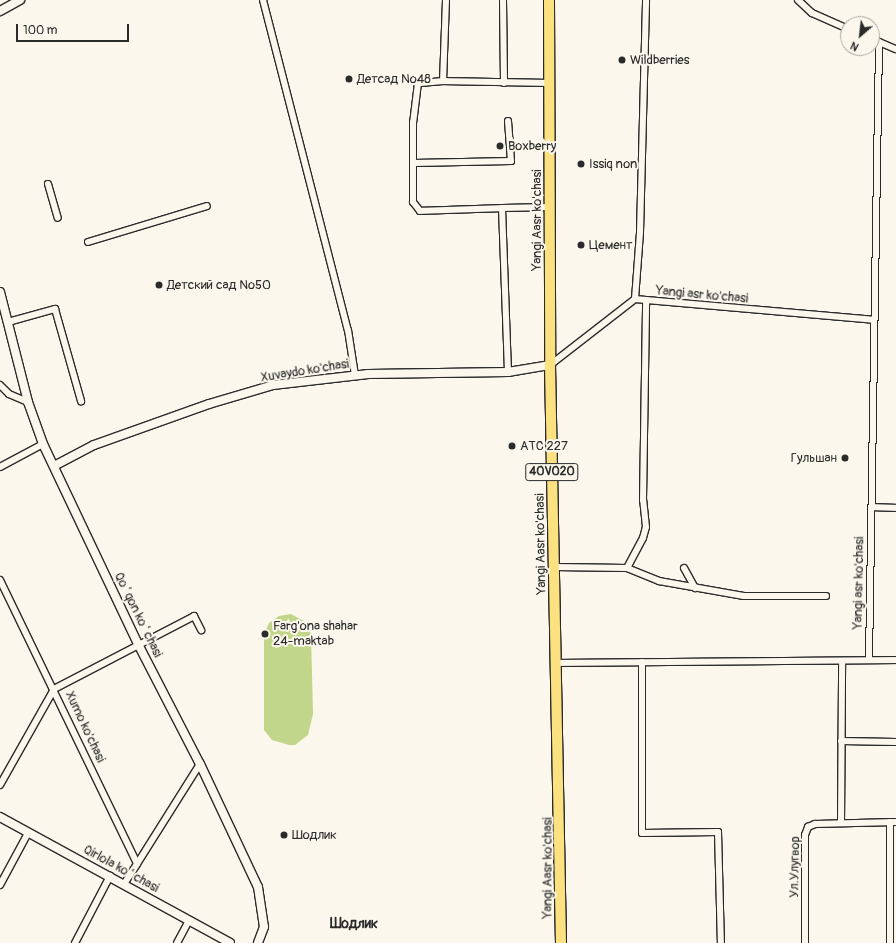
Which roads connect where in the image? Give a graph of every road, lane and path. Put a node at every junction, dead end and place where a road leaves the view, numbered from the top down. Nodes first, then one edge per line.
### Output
1 (20, 0) edge
2 (263, 0) edge
3 (446, 0) edge
4 (503, 0) edge
5 (549, 0) edge
6 (646, 0) edge
7 (798, 0) edge
8 (0, 11) edge
9 (840, 25) edge
10 (880, 42) edge
11 (896, 49) edge
12 (879, 56) edge
13 (443, 81) junction
14 (504, 83) junction
15 (548, 83) junction
16 (508, 121) dead end
17 (414, 163) junction
18 (48, 184) dead end
19 (207, 206) dead end
20 (550, 207) junction
21 (502, 208) junction
22 (58, 218) dead end
23 (88, 242) dead end
24 (0, 292) edge
25 (635, 299) junction
26 (646, 300) junction
27 (873, 320) junction
28 (8, 322) junction
29 (550, 365) junction
30 (508, 372) junction
31 (354, 375) junction
32 (0, 385) edge
33 (81, 401) dead end
34 (28, 402) junction
35 (43, 444) junction
36 (54, 466) junction
37 (0, 467) edge
38 (872, 507) junction
39 (896, 508) edge
40 (554, 567) junction
41 (627, 568) junction
42 (684, 568) dead end
43 (0, 580) edge
44 (695, 588) junction
45 (826, 596) dead end
46 (201, 630) dead end
47 (138, 644) junction
48 (869, 660) junction
49 (896, 660) edge
50 (642, 662) junction
51 (842, 662) junction
52 (557, 663) junction
53 (54, 689) junction
54 (841, 741) junction
55 (896, 742) edge
56 (200, 764) junction
57 (0, 785) edge
58 (0, 817) edge
59 (893, 822) edge
60 (841, 823) junction
61 (28, 832) junction
62 (137, 864) junction
63 (110, 876) junction
64 (124, 884) junction
65 (0, 885) edge
66 (189, 920) junction
67 (75, 943) edge
68 (177, 943) edge
69 (230, 943) edge
70 (258, 943) edge
71 (561, 943) edge
72 (721, 943) edge
73 (805, 943) edge
74 (890, 943) edge

1 - 8 street
2 - 31 street
3 - 13 street
4 - 14 street
5 - 15 main road, Yangi Aasr ko'chasi / 40V020
6 - 25 street
7 - 9 street
10 - 11 street
12 - 27 street, Yangi asr ko'chasi
13 - 14 street
13 - 17 street
14 - 15 street
15 - 20 main road, Yangi Aasr ko'chasi / 40V020
16 - 17 street
17 - 21 street
18 - 22 street
19 - 23 street
20 - 21 street
20 - 29 main road, Yangi Aasr ko'chasi / 40V020
21 - 30 street
24 - 28 street, Qoʻqon koʻchasi
25 - 26 street, Yangi asr ko'chasi
25 - 29 street
26 - 27 street, Yangi asr ko'chasi
26 - 41 street
27 - 38 street, Yangi asr ko'chasi
28 - 33 street
28 - 34 street, Qoʻqon koʻchasi
29 - 30 street, Xuvaydo ko'chasi
29 - 40 main road, Yangi Aasr ko'chasi / 40V020
30 - 31 street, Xuvaydo ko'chasi
31 - 36 street, Xuvaydo ko'chasi
32 - 34 street
34 - 35 street, Qoʻqon koʻchasi
35 - 36 street, Qoʻqon koʻchasi
35 - 37 street
36 - 47 street, Qoʻqon koʻchasi
38 - 39 street
38 - 48 street, Yangi asr ko'chasi
40 - 41 street
40 - 52 main road, Yangi Aasr ko'chasi / 40V020
41 - 44 street
42 - 44 street
43 - 53 street, Xumo ko'chasi
44 - 45 street
46 - 47 street
47 - 53 street
47 - 56 street, Qoʻqon koʻchasi
48 - 49 street
48 - 51 street
50 - 51 street
50 - 52 street
50 - 72 street
51 - 54 street
52 - 71 main road, Yangi Aasr ko'chasi / 40V020
53 - 57 street
53 - 62 street, Xumo ko'chasi
54 - 55 street
54 - 60 street
56 - 62 street
56 - 70 street, Qoʻqon koʻchasi
58 - 61 street, Qirlola koʻchasi
59 - 60 street, Ул.Улугвор
59 - 74 street, Ул.Улугвор
60 - 73 street, Ул.Улугвор
61 - 63 street, Qirlola koʻchasi
61 - 65 street
62 - 64 street
63 - 64 street, Qirlola koʻchasi
63 - 67 street
64 - 66 street, Qirlola koʻchasi
66 - 68 street
66 - 69 street, Qirlola koʻchasi

